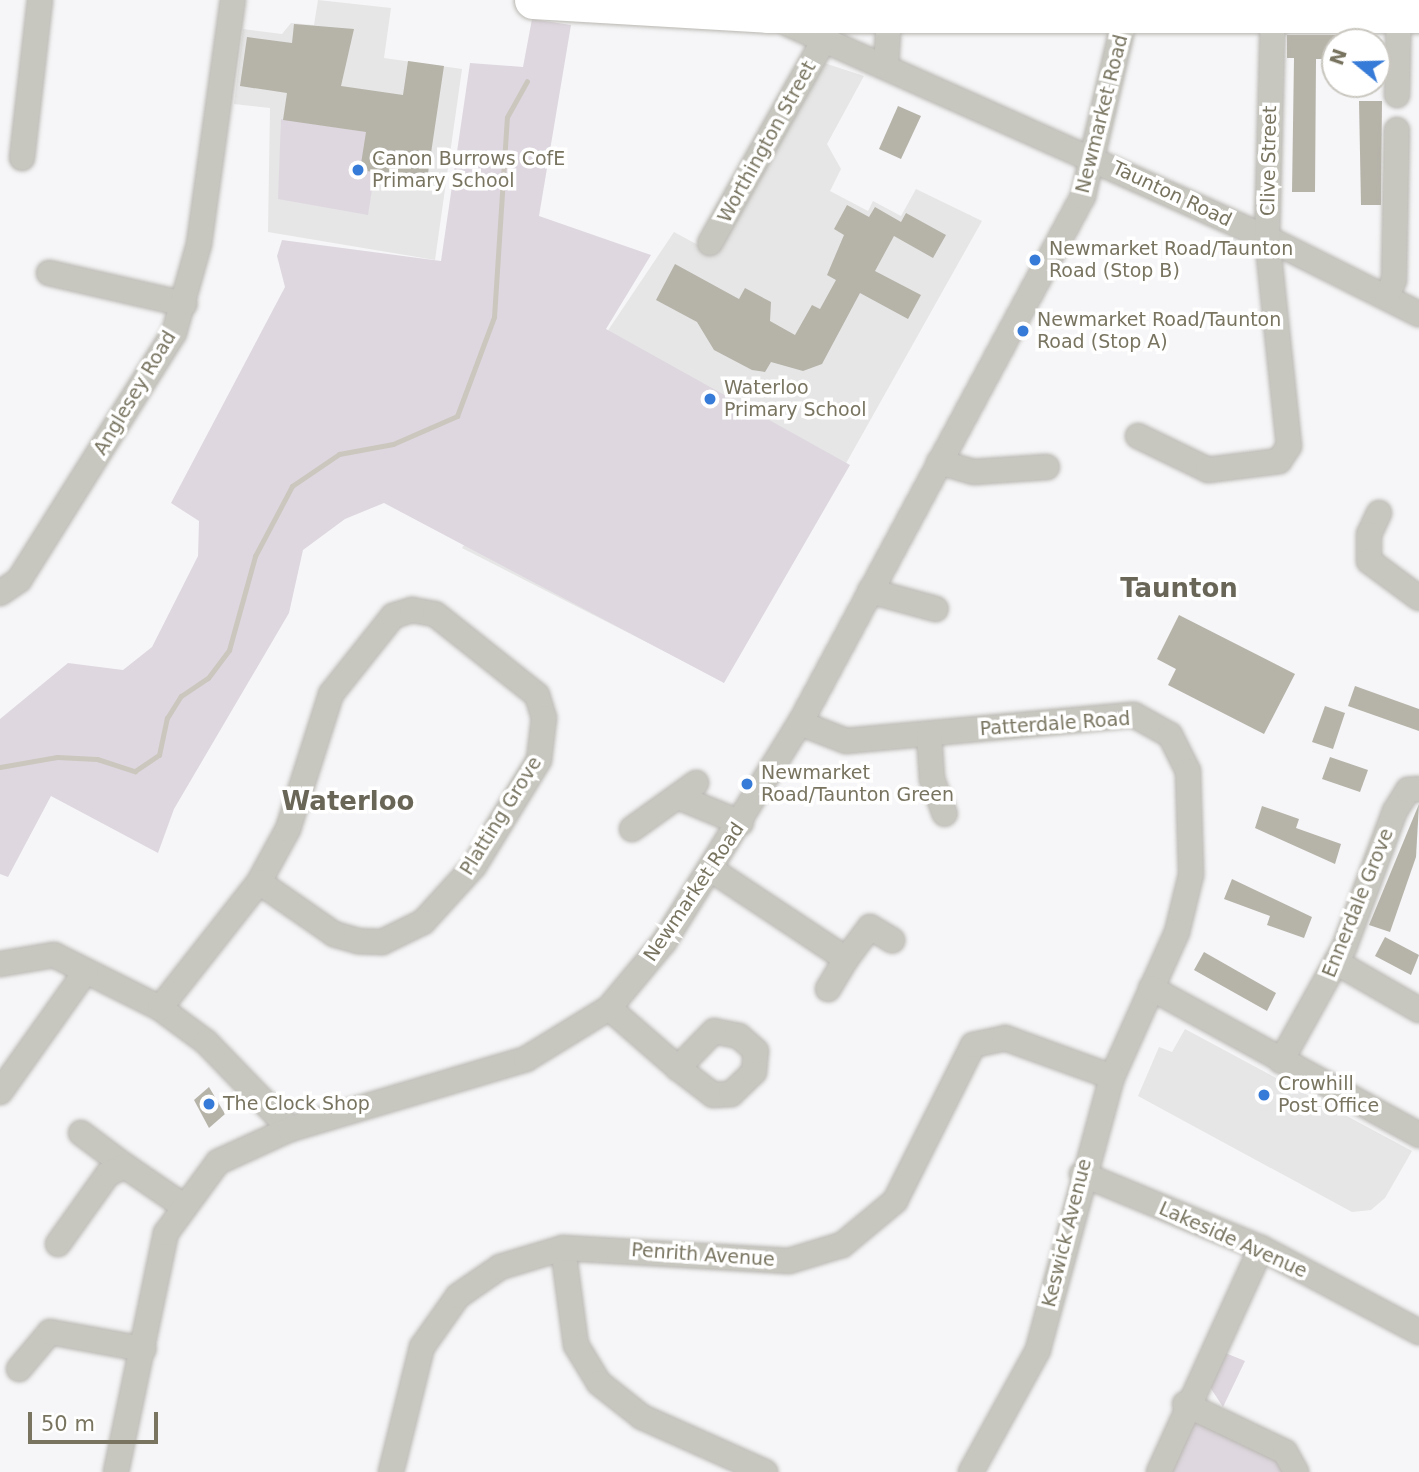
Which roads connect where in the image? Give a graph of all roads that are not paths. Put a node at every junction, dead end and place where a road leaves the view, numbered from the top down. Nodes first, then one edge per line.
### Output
1 (40, 0) edge
2 (233, 0) edge
3 (534, 0) edge
4 (1128, 7) edge
5 (889, 8) edge
6 (1405, 9) edge
7 (767, 14) junction
8 (1272, 27) junction
9 (824, 40) junction
10 (886, 66) junction
11 (1397, 95) dead end
12 (1397, 130) dead end
13 (22, 158) dead end
14 (1092, 158) junction
15 (1408, 189) edge
16 (1267, 238) junction
17 (710, 243) dead end
18 (49, 273) dead end
19 (1387, 296) junction
20 (184, 304) junction
21 (1419, 314) edge
22 (1138, 436) dead end
23 (939, 462) junction
24 (1047, 467) dead end
25 (1379, 513) dead end
26 (870, 591) junction
27 (0, 593) edge
28 (1419, 598) edge
29 (936, 609) dead end
30 (800, 723) junction
31 (929, 734) junction
32 (1419, 789) edge
33 (945, 814) dead end
34 (741, 822) junction
35 (632, 830) dead end
36 (712, 870) junction
37 (259, 882) junction
38 (892, 940) dead end
39 (846, 959) junction
40 (1336, 962) junction
41 (0, 964) edge
42 (86, 971) junction
43 (1151, 988) junction
44 (828, 989) dead end
45 (160, 1008) junction
46 (609, 1008) junction
47 (1419, 1010) edge
48 (1281, 1061) junction
49 (678, 1068) dead end
50 (1112, 1077) junction
51 (0, 1092) edge
52 (290, 1129) junction
53 (81, 1133) dead end
54 (1419, 1135) edge
55 (125, 1166) junction
56 (1082, 1174) junction
57 (182, 1205) junction
58 (58, 1244) dead end
59 (563, 1248) junction
60 (1261, 1248) junction
61 (1419, 1332) edge
62 (143, 1349) junction
63 (19, 1369) dead end
64 (1185, 1404) junction
65 (116, 1472) edge
66 (391, 1472) edge
67 (765, 1472) edge
68 (971, 1472) edge
69 (1159, 1472) edge
70 (1296, 1472) edge

1 - 13 street
2 - 20 street, Anglesey Road
3 - 7 highway
4 - 5 highway
4 - 8 highway
4 - 14 street, Newmarket Road
5 - 7 highway
5 - 10 street
6 - 8 highway
6 - 11 street
7 - 9 street, Taunton Road
8 - 16 street, Clive Street
9 - 10 street, Taunton Road
9 - 17 street, Worthington Street
10 - 14 street, Taunton Road
12 - 15 street
14 - 16 street, Taunton Road
14 - 23 street, Newmarket Road
15 - 19 street
16 - 19 street, Taunton Road
16 - 22 street, Clive Street
18 - 20 street
19 - 21 street, Taunton Road
20 - 27 street, Anglesey Road
23 - 24 street
23 - 26 street, Newmarket Road
25 - 28 street
26 - 29 street
26 - 30 street, Newmarket Road
30 - 31 street, Patterdale Road
30 - 34 street, Newmarket Road
31 - 33 street
31 - 43 street, Patterdale Road
32 - 40 street, Ennerdale Grove
34 - 35 street
34 - 36 street, Newmarket Road
36 - 39 street
36 - 46 street, Newmarket Road
37 - 37 street, Platting Grove
37 - 45 street, Platting Grove
38 - 39 street
39 - 44 street
40 - 47 street
40 - 48 street, Ennerdale Grove
41 - 42 street
42 - 45 street
42 - 51 street
43 - 48 street
43 - 50 street, Keswick Avenue
45 - 52 street
46 - 49 street
46 - 52 street, Newmarket Road
48 - 54 street
50 - 56 street, Keswick Avenue
50 - 59 street, Penrith Avenue
52 - 57 street, Newmarket Road
53 - 55 street
55 - 57 street
55 - 58 street
56 - 60 street, Lakeside Avenue
56 - 68 street, Keswick Avenue
57 - 62 street, Newmarket Road
59 - 66 street, Penrith Avenue
59 - 67 street
60 - 61 street, Lakeside Avenue
60 - 64 street
62 - 63 street
62 - 65 street, Newmarket Road
64 - 69 street
64 - 70 street

